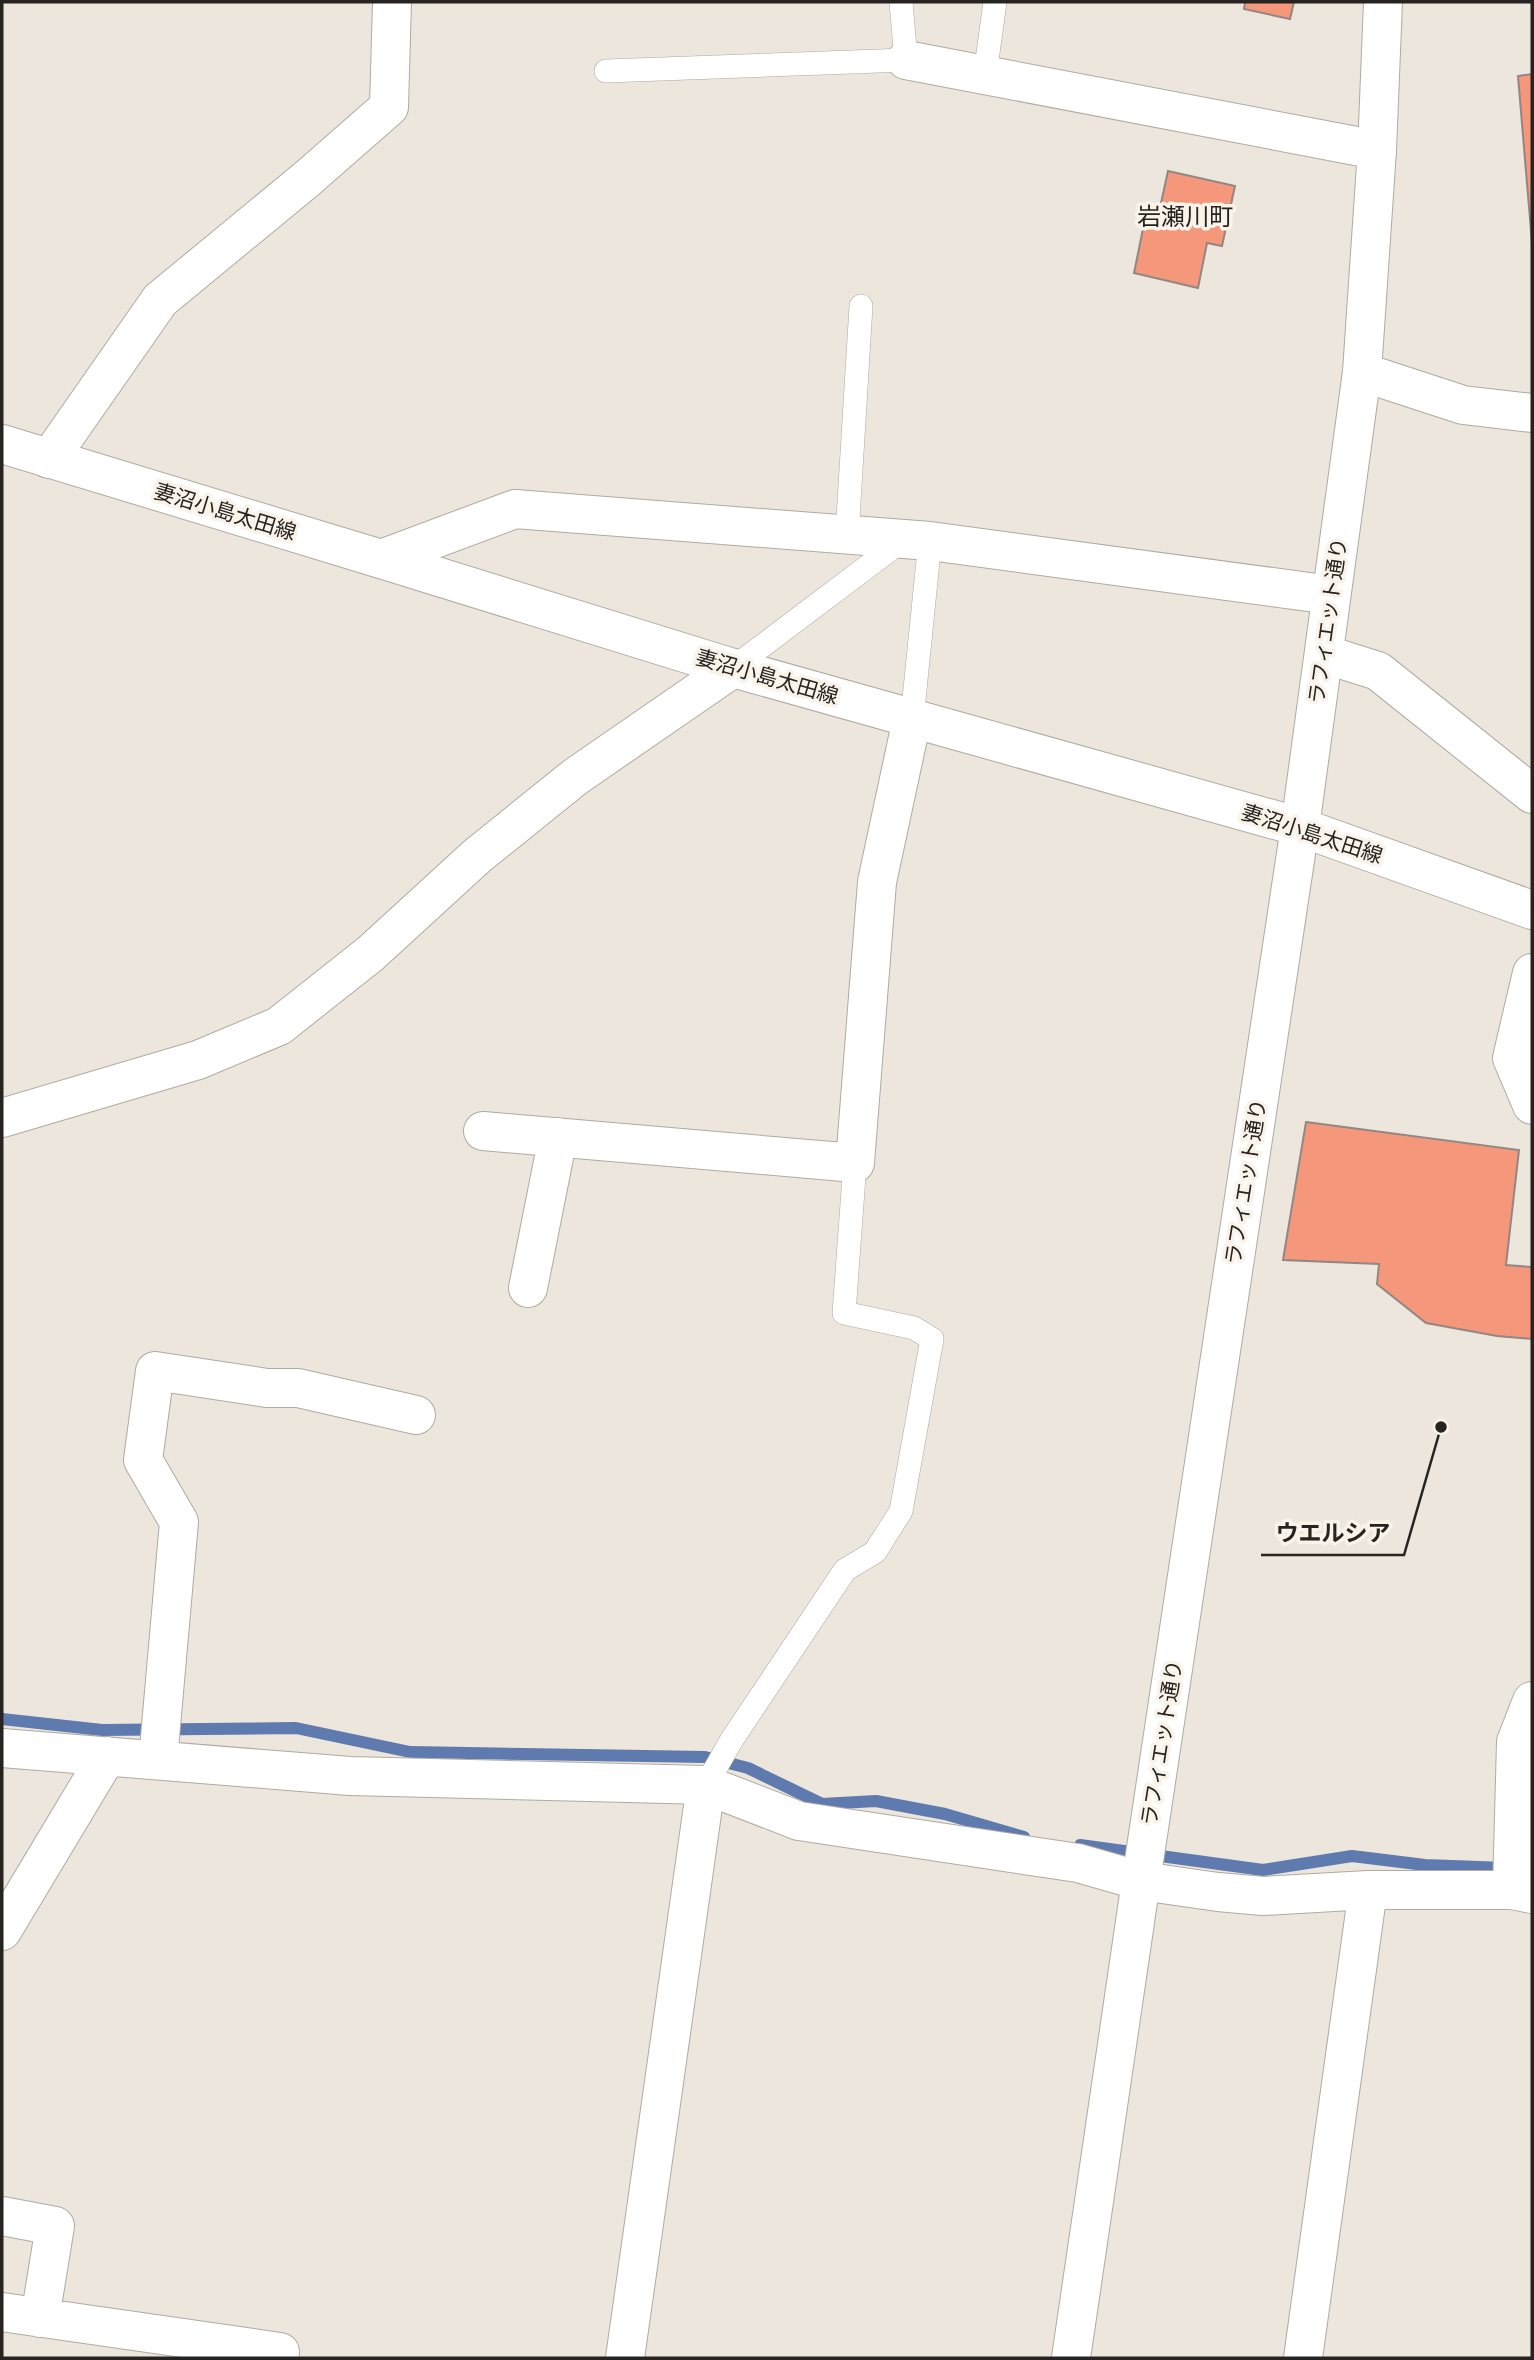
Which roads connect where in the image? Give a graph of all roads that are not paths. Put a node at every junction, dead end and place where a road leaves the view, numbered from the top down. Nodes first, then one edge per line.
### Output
1 (392, 2) edge
2 (901, 2) edge
3 (995, 2) edge
4 (1383, 2) edge
5 (906, 60) junction
6 (606, 71) dead end
7 (985, 75) junction
8 (1377, 150) junction
9 (861, 306) dead end
10 (1362, 372) junction
11 (1532, 413) edge
12 (2, 444) edge
13 (49, 459) junction
14 (847, 535) junction
15 (917, 540) junction
16 (381, 559) junction
17 (1331, 595) junction
18 (1324, 654) junction
19 (733, 668) junction
20 (912, 719) junction
21 (1532, 794) edge
22 (1300, 827) junction
23 (1532, 910) edge
24 (1532, 974) edge
25 (1532, 1105) edge
26 (2, 1118) edge
27 (483, 1131) dead end
28 (558, 1138) junction
29 (855, 1163) junction
30 (528, 1288) dead end
31 (416, 1415) dead end
32 (1532, 1701) edge
33 (1524, 1744) edge
34 (2, 1748) edge
35 (107, 1756) junction
36 (158, 1760) junction
37 (706, 1784) junction
38 (1141, 1881) junction
39 (1368, 1890) junction
40 (1522, 1892) edge
41 (2, 1931) edge
42 (2, 2216) edge
43 (2, 2312) edge
44 (40, 2318) junction
45 (182, 2349) edge
46 (279, 2358) edge
47 (625, 2358) edge
48 (1071, 2358) edge
49 (1303, 2358) edge

1 - 13 street
2 - 5 lane
3 - 7 lane
4 - 8 street, ラフィエット通り
5 - 6 lane
5 - 7 street
7 - 8 street
8 - 10 street, ラフィエット通り
9 - 14 lane
10 - 11 street
10 - 17 street, ラフィエット通り
12 - 13 street, 妻沼小島太田線
13 - 16 street, 妻沼小島太田線
14 - 15 street
14 - 16 street
15 - 17 street
15 - 19 lane
15 - 20 lane
16 - 19 street, 妻沼小島太田線
17 - 18 street, ラフィエット通り
18 - 21 street
18 - 22 street, ラフィエット通り
19 - 20 street, 妻沼小島太田線
19 - 26 street
20 - 22 street, 妻沼小島太田線
20 - 29 street
22 - 23 street, 妻沼小島太田線
22 - 38 street, ラフィエット通り
24 - 25 street
27 - 28 street
28 - 29 street
28 - 30 street
29 - 37 lane
31 - 36 street
32 - 33 street
33 - 40 street
34 - 35 street
35 - 36 street
35 - 41 street
36 - 37 street
37 - 38 street
37 - 47 street
38 - 39 street
38 - 48 street, ラフィエット通り
39 - 40 street
39 - 49 street
42 - 44 street
43 - 44 street
44 - 45 street
45 - 46 street

